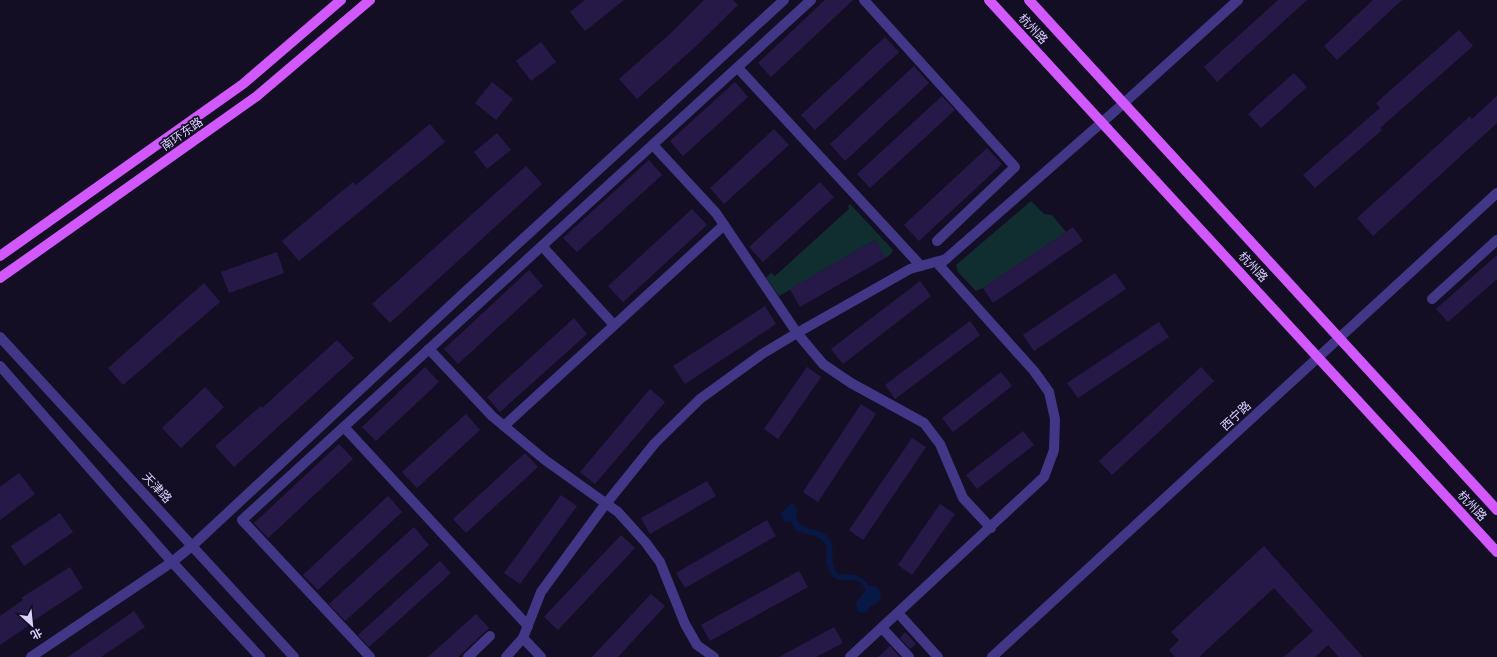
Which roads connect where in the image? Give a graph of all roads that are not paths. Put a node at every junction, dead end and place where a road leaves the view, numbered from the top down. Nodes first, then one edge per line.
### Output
1 (341, 0) edge
2 (370, 0) edge
3 (784, 0) edge
4 (810, 0) edge
5 (864, 0) edge
6 (989, 0) edge
7 (1029, 0) edge
8 (1238, 0) edge
9 (738, 68) junction
10 (1124, 103) junction
11 (1102, 123) junction
12 (653, 145) junction
13 (1497, 193) edge
14 (724, 225) junction
15 (1497, 240) edge
16 (937, 241) dead end
17 (542, 246) junction
18 (0, 256) edge
19 (946, 259) junction
20 (921, 266) junction
21 (0, 278) edge
22 (1432, 298) dead end
23 (614, 326) junction
24 (797, 333) junction
25 (0, 337) edge
26 (1339, 338) junction
27 (429, 349) junction
28 (1318, 358) junction
29 (0, 366) edge
30 (504, 426) junction
31 (344, 427) junction
32 (605, 504) junction
33 (1497, 510) edge
34 (991, 528) junction
35 (192, 546) junction
36 (1497, 552) edge
37 (172, 562) junction
38 (898, 613) junction
39 (528, 626) junction
40 (882, 628) junction
41 (490, 636) dead end
42 (523, 638) junction
43 (31, 657) edge
44 (260, 657) edge
45 (294, 657) edge
46 (370, 657) edge
47 (468, 657) edge
48 (506, 657) edge
49 (541, 657) edge
50 (714, 657) edge
51 (850, 657) edge
52 (909, 657) edge
53 (938, 657) edge
54 (992, 657) edge

1 - 18 main road, 南环东路
2 - 21 main road, 南环东路
3 - 35 street
4 - 9 street
5 - 16 street
6 - 11 main road, 杭州路
7 - 10 main road, 杭州路
8 - 10 street
9 - 12 street
9 - 20 street
10 - 11 street
10 - 26 main road, 杭州路
11 - 19 street
11 - 28 main road, 杭州路
12 - 14 street
12 - 17 street
13 - 26 street, 西宁路
14 - 23 street
14 - 24 street
15 - 22 street
17 - 23 street
17 - 27 street
19 - 20 street
19 - 34 street
20 - 24 street
23 - 30 street
24 - 32 street
24 - 34 street
25 - 35 street, 天津路
26 - 28 street, 西宁路
26 - 33 main road, 杭州路
27 - 30 street
27 - 31 street
28 - 36 main road, 杭州路
28 - 54 street, 西宁路
29 - 37 street
30 - 32 street
31 - 39 street
31 - 46 street
32 - 39 street
32 - 50 street
34 - 38 street
35 - 37 street
35 - 45 street, 天津路
37 - 43 street
37 - 44 street
38 - 40 street
38 - 53 street
39 - 42 street
40 - 51 street
40 - 52 street
41 - 47 street
42 - 48 street
42 - 49 street

